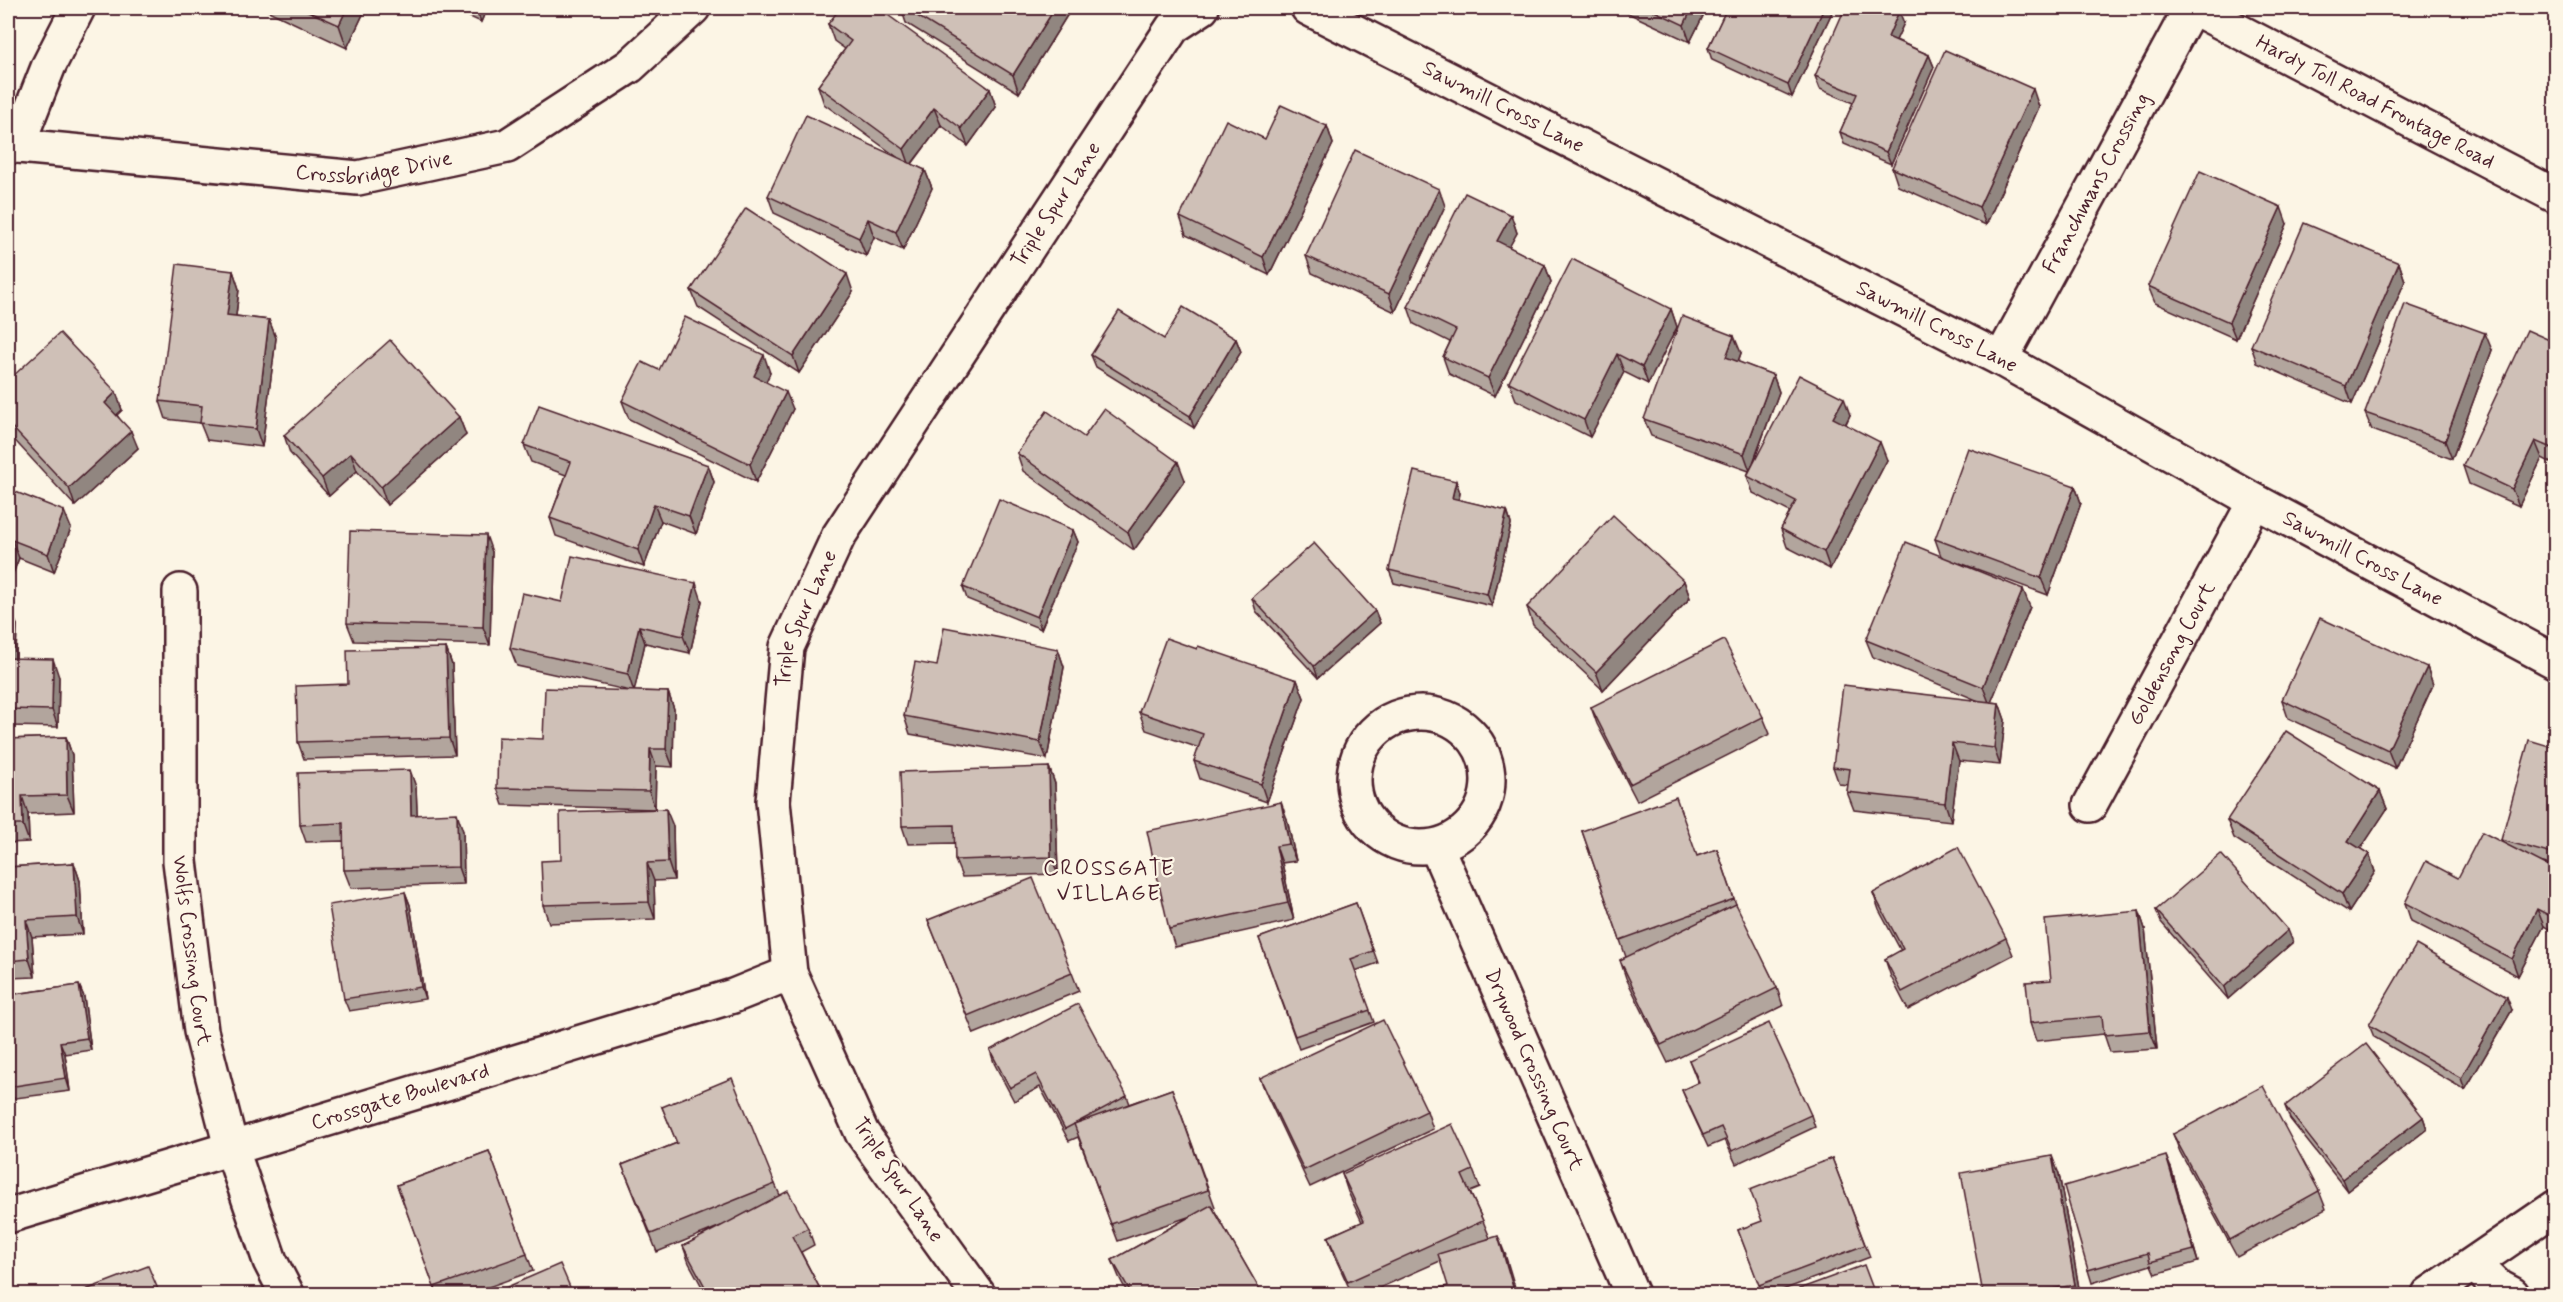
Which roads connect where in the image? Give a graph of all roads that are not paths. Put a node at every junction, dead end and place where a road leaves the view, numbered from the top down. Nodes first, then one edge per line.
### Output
1 (78, 8) edge
2 (693, 8) edge
3 (1202, 8) edge
4 (1308, 8) edge
5 (2192, 8) edge
6 (1170, 17) edge
7 (12, 146) edge
8 (2556, 196) edge
9 (2001, 359) junction
10 (2255, 501) junction
11 (180, 591) dead end
12 (2556, 662) edge
13 (2090, 805) dead end
14 (1436, 846) junction
15 (790, 973) junction
16 (231, 1147) junction
17 (2556, 1207) edge
18 (8, 1216) edge
19 (2474, 1264) junction
20 (287, 1294) edge
21 (978, 1294) edge
22 (1632, 1294) edge
23 (2429, 1294) edge
24 (2512, 1294) edge

1 - 7 street
2 - 7 street, Crossbridge Drive
3 - 6 street, Triple Spur Lane
4 - 9 street, Sawmill Cross Lane
5 - 8 street, Hardy Toll Road Frontage Road
5 - 9 street, Franchmans Crossing
6 - 15 street, Triple Spur Lane
9 - 10 street, Sawmill Cross Lane
10 - 12 street, Sawmill Cross Lane
10 - 13 street, Goldensong Court
11 - 16 street, Wolfs Crossing Court
14 - 14 street
14 - 22 street, Drywood Crossing Court
15 - 16 street, Crossgate Boulevard
15 - 21 street, Triple Spur Lane
16 - 18 street, Crossgate Boulevard
16 - 20 street, Wolfs Crossing Court
17 - 19 street
19 - 23 street
19 - 24 street

